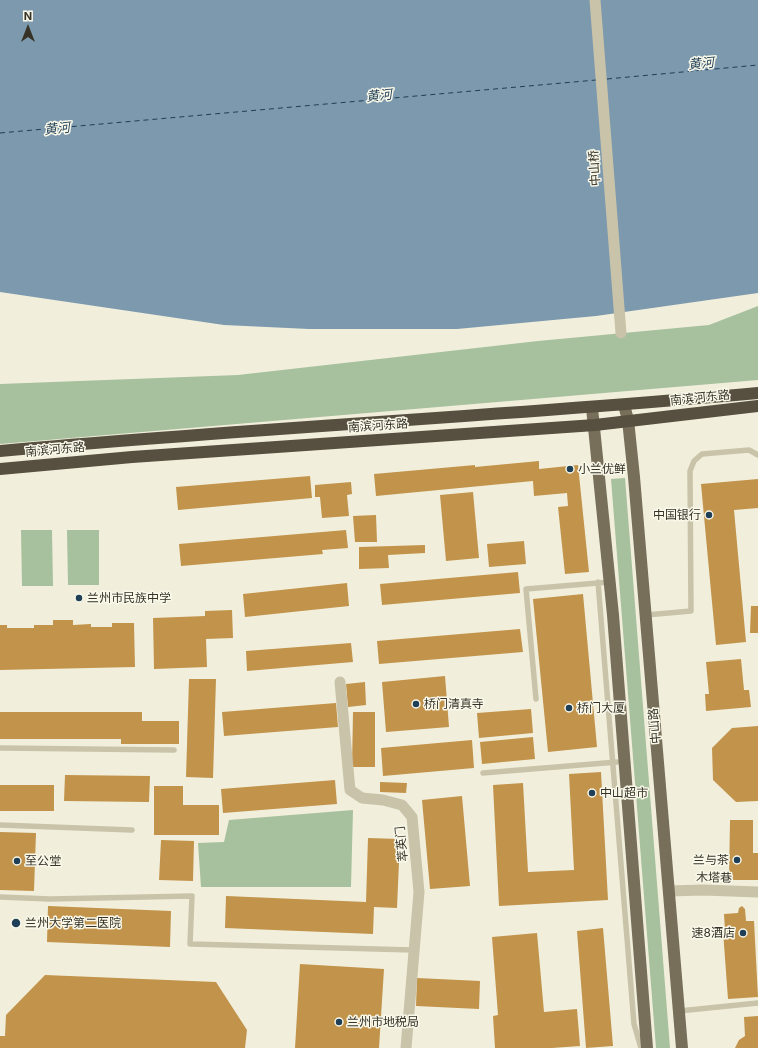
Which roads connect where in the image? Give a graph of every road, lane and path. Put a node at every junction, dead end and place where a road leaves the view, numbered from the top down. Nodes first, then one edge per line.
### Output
1 (595, 0) edge
2 (620, 333) dead end
3 (758, 393) edge
4 (624, 405) junction
5 (758, 406) edge
6 (592, 408) junction
7 (628, 420) junction
8 (595, 425) junction
9 (0, 451) edge
10 (758, 455) edge
11 (0, 469) edge
12 (598, 582) junction
13 (610, 582) junction
14 (646, 615) junction
15 (340, 682) dead end
16 (536, 699) dead end
17 (0, 748) edge
18 (174, 750) dead end
19 (619, 762) junction
20 (483, 773) dead end
21 (0, 825) edge
22 (132, 830) dead end
23 (669, 891) junction
24 (758, 892) edge
25 (0, 897) edge
26 (414, 950) junction
27 (758, 1003) edge
28 (679, 1011) junction
29 (406, 1048) edge
30 (640, 1048) edge
31 (647, 1048) edge
32 (682, 1048) edge

1 - 2 street, 中山桥
3 - 4 highway, 南滨河东路
4 - 6 highway, 南滨河东路
4 - 7 main road, 中山路
5 - 7 highway, 南滨河东路
6 - 8 main road
6 - 9 highway, 南滨河东路
7 - 8 highway, 南滨河东路
7 - 14 main road, 中山路
8 - 11 highway, 南滨河东路
8 - 13 main road
10 - 14 lane
12 - 13 lane
12 - 16 lane
12 - 19 lane
13 - 19 main road
14 - 23 main road, 中山路
15 - 26 street, 萃英门
17 - 18 lane
19 - 20 lane
19 - 30 lane
19 - 31 main road
21 - 22 lane
23 - 24 street, 木塔巷
23 - 28 main road, 中山路
25 - 26 lane
26 - 29 street, 萃英门
27 - 28 lane
28 - 32 main road, 中山路

